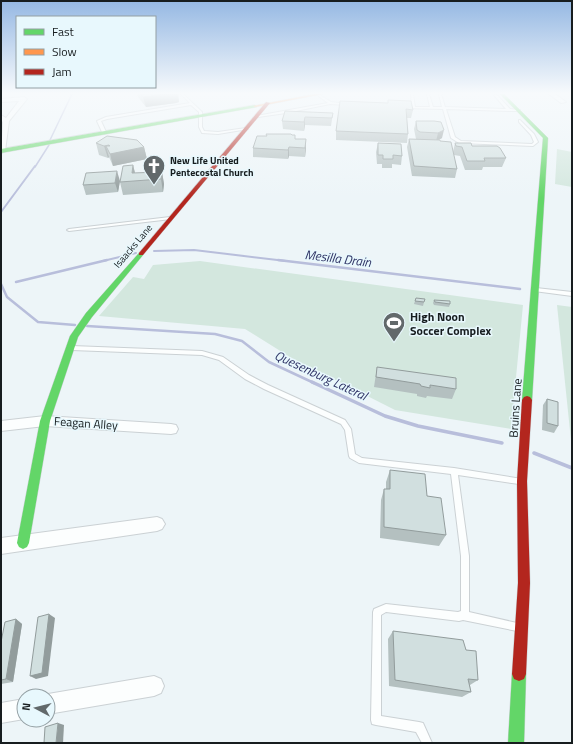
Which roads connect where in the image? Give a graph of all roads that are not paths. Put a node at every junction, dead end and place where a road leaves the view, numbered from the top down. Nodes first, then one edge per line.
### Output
1 (3, 129) edge
2 (103, 129) edge
3 (123, 129) edge
4 (202, 129) edge
5 (246, 129) joint
6 (450, 129) edge
7 (527, 129) edge
8 (537, 129) edge
9 (104, 132) junction
10 (1, 151) edge
11 (171, 218) junction
12 (69, 230) dead end
13 (536, 290) junction
14 (572, 294) edge
15 (70, 348) junction
16 (45, 420) junction
17 (1, 426) edge
18 (171, 428) dead end
19 (454, 471) junction
20 (522, 481) junction
21 (157, 524) dead end
22 (22, 543) junction
23 (1, 546) edge
24 (462, 615) junction
25 (521, 628) junction
26 (154, 686) dead end
27 (56, 703) edge
28 (16, 710) edge
29 (1, 713) edge
30 (427, 743) edge
31 (516, 743) edge

1 - 10 street
2 - 9 lane
3 - 9 street
4 - 5 lane
5 - 11 street, Isaacks Lane
6 - 7 lane
8 - 13 street, Bruins Lane
9 - 10 street
11 - 12 lane
11 - 15 street, Isaacks Lane
13 - 14 lane
13 - 20 street, Bruins Lane
15 - 16 street, Isaacks Lane
15 - 19 lane
16 - 17 street, Feagan Alley
16 - 18 street, Feagan Alley
16 - 22 street, Isaacks Lane
19 - 20 lane
19 - 24 lane
20 - 25 street, Bruins Lane
21 - 22 street
22 - 23 street
24 - 25 lane
24 - 30 lane
25 - 31 street, Bruins Lane
26 - 27 street
28 - 29 street

